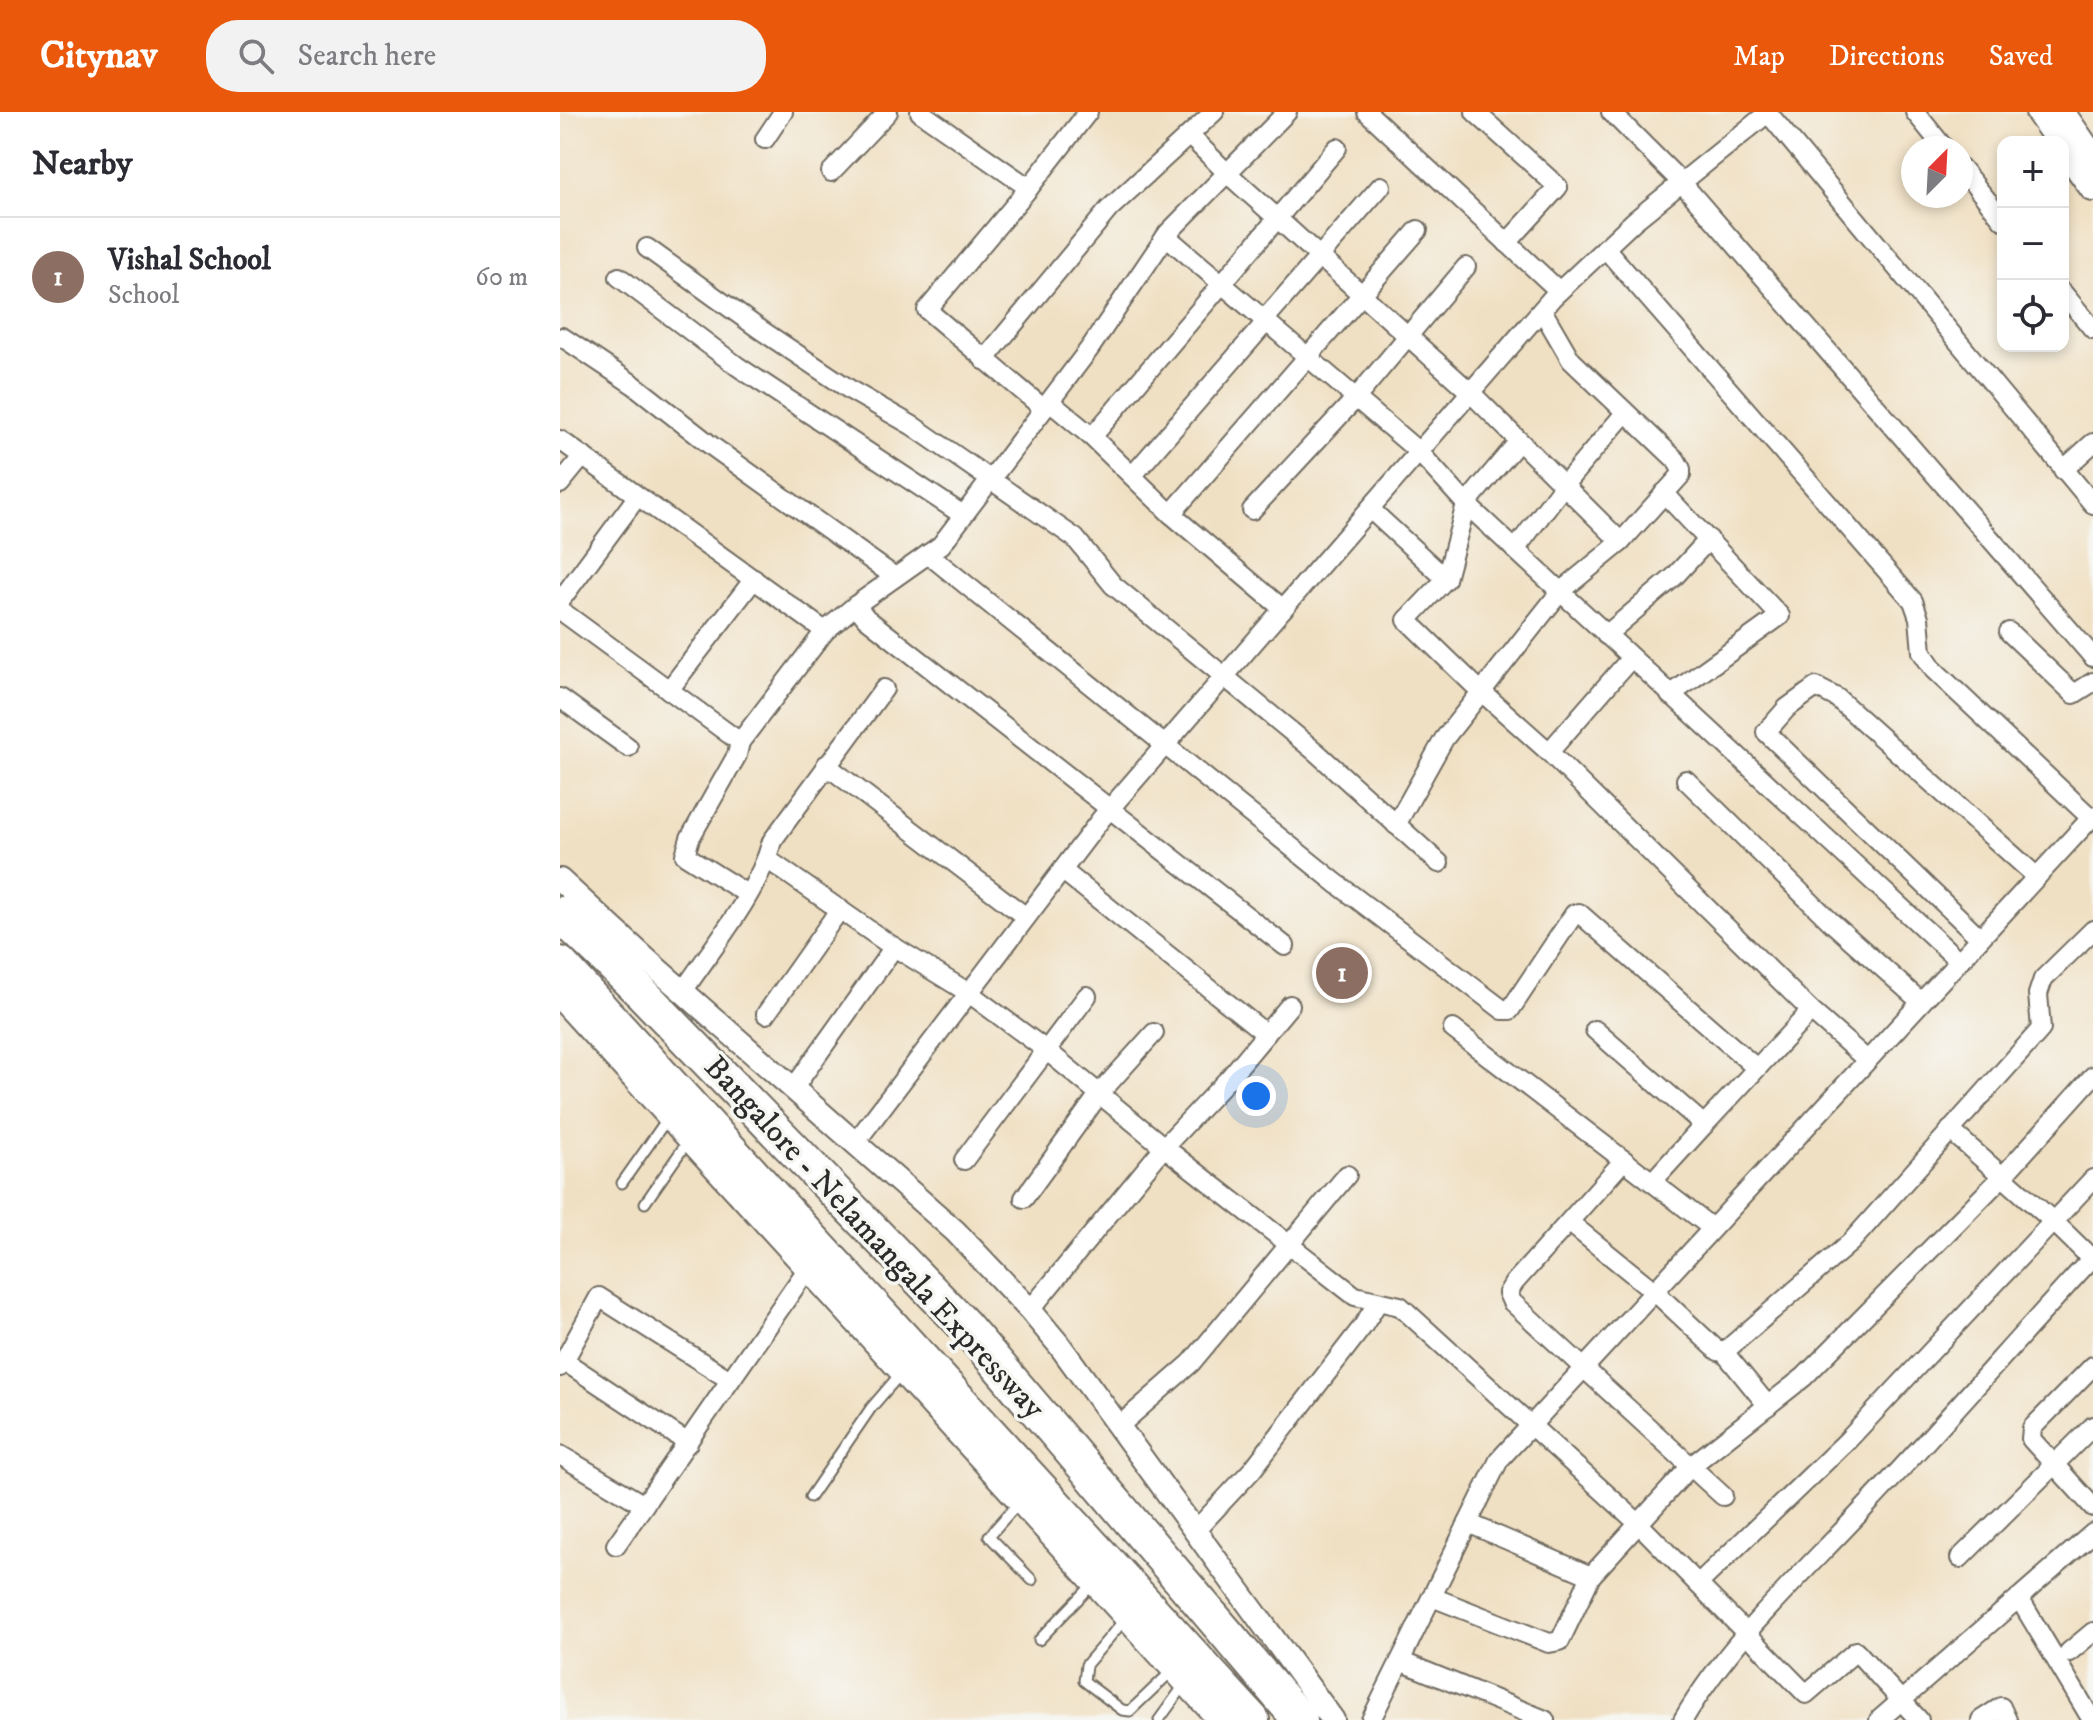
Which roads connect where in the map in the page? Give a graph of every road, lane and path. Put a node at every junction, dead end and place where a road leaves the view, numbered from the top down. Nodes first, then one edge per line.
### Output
1 (783, 112) edge
2 (888, 112) edge
3 (920, 112) edge
4 (1088, 112) edge
5 (1214, 112) edge
6 (1367, 112) edge
7 (1475, 112) edge
8 (1611, 112) edge
9 (1769, 112) edge
10 (1915, 112) edge
11 (2039, 112) edge
12 (2061, 112) edge
13 (1285, 113) edge
14 (1189, 135) junction
15 (1934, 136) edge
16 (765, 139) dead end
17 (1337, 148) dead end
18 (2079, 148) edge
19 (831, 172) dead end
20 (1227, 173) junction
21 (1682, 183) junction
22 (1973, 183) edge
23 (1381, 186) dead end
24 (1029, 188) junction
25 (2093, 188) edge
26 (1997, 213) edge
27 (1278, 219) junction
28 (1418, 230) dead end
29 (1166, 236) junction
30 (1507, 243) junction
31 (647, 248) dead end
32 (1605, 248) junction
33 (1319, 256) junction
34 (1466, 267) dead end
35 (619, 277) dead end
36 (1221, 283) junction
37 (1559, 291) junction
38 (1362, 295) junction
39 (2069, 300) edge
40 (1542, 310) junction
41 (1265, 321) junction
42 (2093, 329) edge
43 (562, 337) dead end
44 (1408, 337) junction
45 (1309, 358) junction
46 (984, 360) junction
47 (1470, 392) junction
48 (1356, 398) junction
49 (1047, 405) junction
50 (1625, 413) junction
51 (1092, 437) junction
52 (560, 440) edge
53 (1519, 441) junction
54 (2093, 443) edge
55 (1419, 452) junction
56 (583, 456) junction
57 (2063, 470) junction
58 (1133, 475) junction
59 (989, 479) junction
60 (560, 484) edge
61 (1563, 486) junction
62 (1664, 493) junction
63 (637, 497) junction
64 (1466, 504) junction
65 (2093, 504) edge
66 (1370, 509) junction
67 (1252, 510) dead end
68 (1171, 514) junction
69 (963, 515) junction
70 (1709, 539) junction
71 (1621, 542) junction
72 (1515, 550) junction
73 (928, 554) junction
74 (895, 577) junction
75 (754, 579) junction
76 (1446, 579) junction
77 (1560, 592) junction
78 (560, 601) edge
79 (856, 605) junction
80 (1283, 609) junction
81 (560, 610) edge
82 (825, 631) junction
83 (2009, 632) dead end
84 (1606, 635) junction
85 (2093, 657) edge
86 (1631, 658) junction
87 (1226, 675) junction
88 (2093, 682) edge
89 (884, 689) dead end
90 (669, 690) junction
91 (1481, 691) junction
92 (1670, 695) junction
93 (560, 698) edge
94 (740, 742) junction
95 (1166, 744) junction
96 (628, 747) dead end
97 (1549, 752) junction
98 (826, 765) junction
99 (1686, 780) dead end
100 (1111, 808) junction
101 (2092, 817) edge
102 (1396, 825) junction
103 (767, 859) junction
104 (1439, 863) dead end
105 (1062, 870) junction
106 (2037, 877) junction
107 (560, 880) edge
108 (747, 894) junction
109 (840, 909) junction
110 (560, 914) edge
111 (1026, 917) junction
112 (2093, 930) edge
113 (1980, 938) junction
114 (1285, 946) dead end
115 (894, 947) junction
116 (1959, 961) junction
117 (560, 964) edge
118 (684, 990) junction
119 (969, 993) junction
120 (1087, 996) dead end
121 (560, 998) edge
122 (1921, 1002) junction
123 (1290, 1005) dead end
124 (1811, 1011) junction
125 (766, 1014) dead end
126 (1453, 1029) dead end
127 (1595, 1030) dead end
128 (1154, 1033) dead end
129 (1266, 1034) junction
130 (1046, 1050) junction
131 (1867, 1060) junction
132 (1759, 1066) junction
133 (2093, 1076) edge
134 (793, 1089) junction
135 (1100, 1093) junction
136 (669, 1116) junction
137 (1704, 1125) junction
138 (1950, 1130) junction
139 (690, 1138) junction
140 (855, 1143) junction
141 (1164, 1147) junction
142 (964, 1160) dead end
143 (1624, 1160) junction
144 (1347, 1175) dead end
145 (2003, 1176) junction
146 (2093, 1179) edge
147 (1652, 1182) junction
148 (622, 1183) dead end
149 (1024, 1198) dead end
150 (645, 1203) dead end
151 (2054, 1222) junction
152 (1570, 1223) junction
153 (1712, 1228) junction
154 (1292, 1244) junction
155 (2093, 1258) edge
156 (808, 1268) junction
157 (1654, 1291) junction
158 (1378, 1302) junction
159 (1030, 1310) junction
160 (1724, 1352) junction
161 (562, 1364) edge
162 (2093, 1366) edge
163 (1583, 1368) junction
164 (902, 1372) junction
165 (730, 1380) junction
166 (1768, 1406) junction
167 (1530, 1425) junction
168 (1119, 1426) junction
169 (2093, 1426) edge
170 (688, 1443) junction
171 (560, 1455) edge
172 (2054, 1465) junction
173 (1691, 1466) junction
174 (1723, 1496) dead end
175 (810, 1497) dead end
176 (1020, 1501) junction
177 (644, 1505) junction
178 (2093, 1507) edge
179 (1468, 1523) junction
180 (1638, 1523) junction
181 (1195, 1531) junction
182 (2093, 1533) edge
183 (616, 1545) dead end
184 (1960, 1558) dead end
185 (1591, 1576) junction
186 (1032, 1580) dead end
187 (1094, 1583) junction
188 (1698, 1584) junction
189 (1432, 1597) junction
190 (2019, 1598) junction
191 (1125, 1618) junction
192 (2093, 1632) edge
193 (1747, 1633) junction
194 (1039, 1640) dead end
195 (2069, 1652) dead end
196 (1400, 1661) junction
197 (1180, 1677) junction
198 (1902, 1700) junction
199 (1159, 1720) edge
200 (1219, 1720) edge
201 (1252, 1720) edge
202 (1300, 1720) edge
203 (1333, 1720) edge
204 (1371, 1720) edge
205 (1545, 1720) edge
206 (1683, 1720) edge
207 (1879, 1720) edge
208 (1919, 1720) edge
209 (1981, 1720) edge
210 (2007, 1720) edge
211 (2092, 1720) edge

1 - 16 street
2 - 19 street
3 - 24 street
4 - 24 street
5 - 14 street
6 - 30 street
7 - 30 street
8 - 21 street
9 - 21 street
9 - 57 street
10 - 15 street
11 - 18 main road
12 - 18 main road
13 - 20 street
14 - 20 street
14 - 46 street
17 - 27 street
18 - 25 main road
20 - 27 street
20 - 29 street
21 - 32 street
21 - 85 street
22 - 26 street
23 - 33 street
24 - 46 street
27 - 33 street
27 - 36 street
28 - 38 street
29 - 36 street
29 - 49 street
30 - 37 street
31 - 59 street
32 - 37 street
32 - 101 street
33 - 38 street
33 - 41 street
34 - 44 street
35 - 69 street
36 - 41 street
36 - 51 street
37 - 40 street
38 - 44 street
38 - 45 street
39 - 42 street
40 - 47 street
40 - 50 street
41 - 45 street
41 - 58 street
43 - 74 street
44 - 47 street
44 - 48 street
45 - 48 street
45 - 68 street
46 - 49 street
47 - 53 street
47 - 55 street
48 - 55 street
48 - 67 street
49 - 51 street
49 - 59 street
50 - 61 street
50 - 62 street
51 - 58 street
52 - 56 street
53 - 61 street
53 - 64 street
54 - 57 street
55 - 64 street
55 - 66 street
56 - 60 street
56 - 63 street
57 - 65 street
58 - 68 street
59 - 69 street
59 - 87 street
61 - 71 street
61 - 72 street
62 - 70 street
62 - 71 street
63 - 75 street
63 - 78 street
64 - 72 street
64 - 76 street
66 - 76 street
66 - 80 street
68 - 80 street
69 - 73 street
70 - 84 street
70 - 92 street
71 - 77 street
72 - 77 street
73 - 74 street
73 - 95 street
74 - 79 street
75 - 82 street
75 - 90 street
76 - 91 street
77 - 84 street
77 - 91 street
79 - 82 street
79 - 100 street
80 - 87 street
81 - 90 street
82 - 94 street
83 - 88 street
84 - 86 street
86 - 92 street
86 - 97 street
87 - 95 street
87 - 102 street
89 - 98 street
90 - 94 street
91 - 97 street
91 - 102 street
92 - 116 street
93 - 96 street
94 - 108 street
95 - 100 street
95 - 132 street
97 - 124 street
98 - 103 street
98 - 111 street
99 - 122 street
100 - 105 street
100 - 114 street
101 - 106 street
102 - 104 street
103 - 108 street
103 - 109 street
105 - 111 street
105 - 129 street
106 - 113 street
106 - 113 street
107 - 118 street
108 - 118 street
109 - 115 street
109 - 125 street
110 - 202 highway, Bangalore - Nelamangala Expressway
111 - 119 street
112 - 138 street
113 - 116 street
115 - 119 street
115 - 134 street
116 - 122 street
117 - 201 highway, Bangalore - Nelamangala Expressway
118 - 134 street
119 - 130 street
119 - 140 street
120 - 130 street
121 - 136 street
122 - 131 street
123 - 129 street
124 - 131 street
124 - 132 street
126 - 143 street
127 - 137 street
128 - 135 street
129 - 141 street
130 - 135 street
130 - 142 street
131 - 153 street
132 - 137 street
133 - 145 street
134 - 140 street
135 - 141 street
135 - 149 street
136 - 139 street
136 - 148 lane
137 - 147 street
138 - 145 street
138 - 160 street
139 - 150 lane
139 - 156 street
140 - 159 street
141 - 154 street
141 - 159 street
143 - 147 street
143 - 152 street
144 - 154 street
145 - 151 street
145 - 166 street
146 - 151 street
147 - 153 street
151 - 155 street
151 - 188 street
152 - 157 street
152 - 163 street
153 - 157 street
154 - 158 street
154 - 168 street
155 - 193 street
156 - 164 street
156 - 165 street
157 - 160 street
157 - 163 street
158 - 167 street
158 - 181 street
159 - 168 street
160 - 166 street
161 - 165 street
161 - 170 street
162 - 172 street
163 - 167 street
163 - 173 street
164 - 175 lane
164 - 176 street
165 - 170 street
166 - 173 street
167 - 179 street
167 - 180 street
168 - 181 street
169 - 172 street
170 - 177 street
171 - 177 street
172 - 178 street
172 - 184 street
173 - 174 street
173 - 180 street
176 - 186 lane
176 - 187 street
177 - 183 street
179 - 185 street
179 - 189 street
180 - 185 street
180 - 188 street
181 - 203 street
182 - 190 street
185 - 189 street
187 - 191 street
187 - 194 lane
188 - 193 street
189 - 196 street
190 - 198 street
190 - 211 street
191 - 197 street
191 - 197 lane
192 - 195 street
193 - 198 street
193 - 206 street
196 - 204 street
196 - 205 street
197 - 199 lane
197 - 200 street
198 - 207 street
198 - 208 street
209 - 210 street

